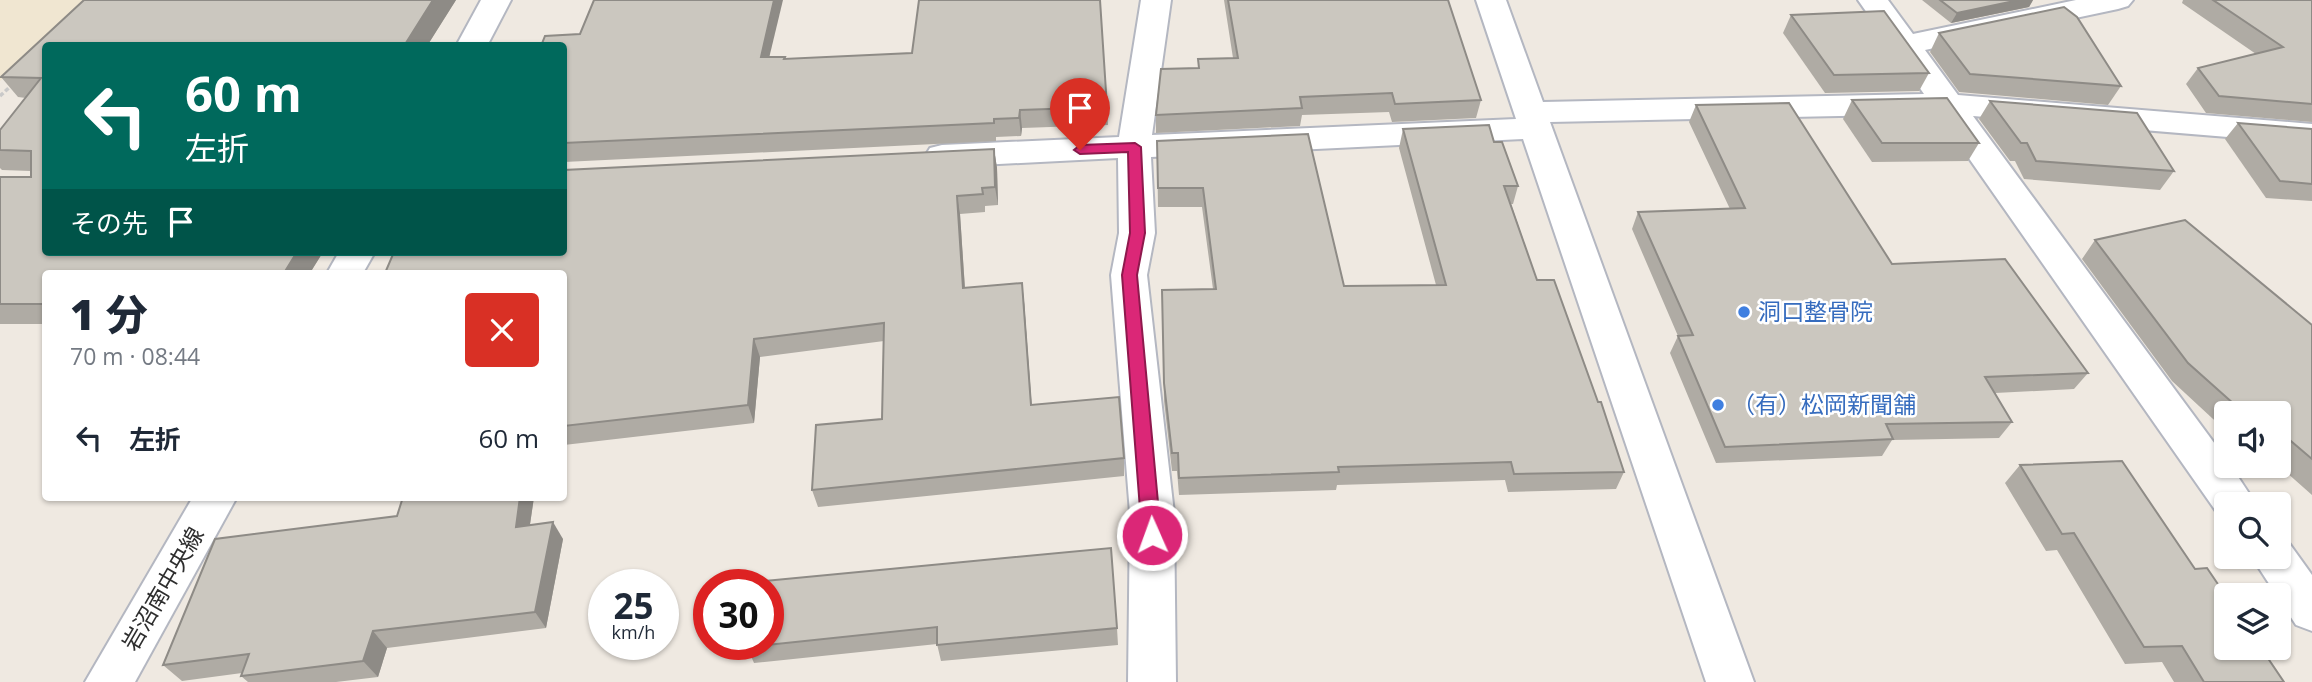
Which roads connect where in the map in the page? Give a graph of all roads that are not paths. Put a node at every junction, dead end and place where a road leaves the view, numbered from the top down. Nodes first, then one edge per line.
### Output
1 (496, 0) edge
2 (1156, 0) edge
3 (1491, 0) edge
4 (1873, 0) edge
5 (2118, 0) edge
6 (473, 42) edge
7 (1905, 45) junction
8 (1949, 104) junction
9 (1534, 120) junction
10 (2312, 134) edge
11 (1135, 147) junction
12 (905, 158) edge
13 (2226, 492) edge
14 (214, 501) edge
15 (2282, 569) edge
16 (2312, 611) edge
17 (109, 682) edge
18 (1152, 682) edge
19 (1730, 682) edge

1 - 6 street
2 - 11 street
3 - 9 street
4 - 7 street
5 - 7 street
7 - 8 street
8 - 9 street
8 - 10 street
8 - 13 street
9 - 11 street
9 - 19 street
11 - 12 street
11 - 18 street
14 - 17 street, 岩沼南中央線
15 - 16 street

